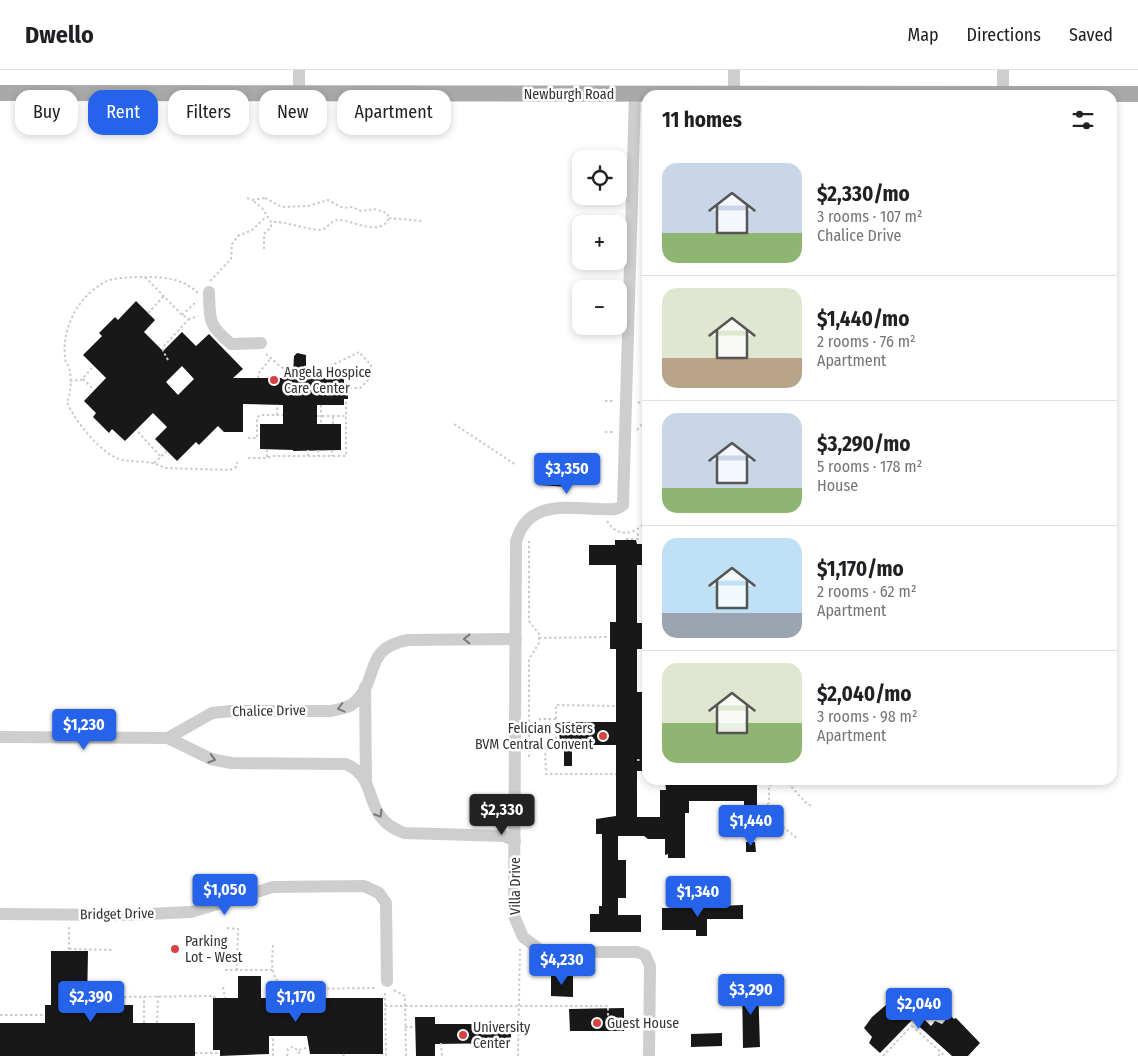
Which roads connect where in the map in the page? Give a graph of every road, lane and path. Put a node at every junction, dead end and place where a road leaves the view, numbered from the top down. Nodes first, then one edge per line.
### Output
1 (299, 70) edge
2 (734, 70) edge
3 (1003, 70) edge
4 (299, 90) edge
5 (734, 90) edge
6 (1003, 90) edge
7 (0, 93) edge
8 (259, 94) edge
9 (327, 94) edge
10 (635, 94) junction
11 (642, 94) edge
12 (1117, 94) edge
13 (1138, 94) edge
14 (248, 198) dead end
15 (252, 200) junction
16 (266, 217) junction
17 (389, 218) junction
18 (422, 221) dead end
19 (270, 222) junction
20 (264, 249) dead end
21 (146, 277) junction
22 (205, 293) junction
23 (164, 296) junction
24 (148, 313) dead end
25 (200, 313) dead end
26 (182, 315) junction
27 (189, 319) junction
28 (261, 347) joint
29 (271, 358) junction
30 (168, 360) dead end
31 (94, 366) dead end
32 (83, 378) junction
33 (258, 378) dead end
34 (70, 381) junction
35 (350, 388) dead end
36 (94, 390) dead end
37 (346, 401) dead end
38 (277, 404) dead end
39 (321, 404) dead end
40 (277, 415) junction
41 (283, 416) dead end
42 (317, 416) dead end
43 (321, 416) junction
44 (333, 416) junction
45 (346, 416) junction
46 (321, 424) dead end
47 (332, 424) dead end
48 (454, 424) dead end
49 (138, 432) dead end
50 (248, 438) dead end
51 (267, 449) dead end
52 (281, 449) dead end
53 (291, 450) dead end
54 (308, 450) dead end
55 (318, 450) dead end
56 (332, 450) dead end
57 (167, 451) dead end
58 (280, 456) junction
59 (291, 456) junction
60 (308, 456) junction
61 (318, 456) junction
62 (332, 456) junction
63 (160, 457) junction
64 (248, 458) dead end
65 (267, 458) junction
66 (237, 462) dead end
67 (154, 463) junction
68 (516, 465) dead end
69 (529, 517) junction
70 (607, 520) dead end
71 (642, 526) edge
72 (638, 531) junction
73 (626, 534) junction
74 (608, 637) dead end
75 (539, 638) junction
76 (516, 639) junction
77 (366, 687) junction
78 (616, 706) dead end
79 (556, 719) junction
80 (529, 734) junction
81 (540, 734) junction
82 (557, 734) junction
83 (0, 737) edge
84 (168, 738) junction
85 (546, 748) junction
86 (528, 757) dead end
87 (637, 760) dead end
88 (642, 760) edge
89 (616, 774) dead end
90 (366, 782) junction
91 (771, 785) edge
92 (790, 785) edge
93 (812, 806) dead end
94 (798, 839) dead end
95 (515, 841) junction
96 (0, 914) edge
97 (69, 914) junction
98 (228, 928) dead end
99 (527, 942) junction
100 (272, 945) dead end
101 (112, 950) dead end
102 (225, 970) dead end
103 (237, 970) junction
104 (272, 970) junction
105 (389, 985) joint
106 (223, 987) dead end
107 (158, 996) junction
108 (114, 997) dead end
109 (144, 997) junction
110 (215, 998) dead end
111 (225, 998) dead end
112 (386, 1006) junction
113 (405, 1006) junction
114 (518, 1006) junction
115 (0, 1015) edge
116 (45, 1015) dead end
117 (608, 1016) dead end
118 (917, 1020) dead end
119 (144, 1023) dead end
120 (157, 1023) dead end
121 (912, 1026) junction
122 (405, 1027) junction
123 (416, 1027) dead end
124 (273, 1036) dead end
125 (441, 1044) dead end
126 (309, 1047) dead end
127 (299, 1050) junction
128 (941, 1052) junction
129 (195, 1053) dead end
130 (220, 1053) dead end
131 (215, 1054) edge
132 (273, 1056) edge
133 (287, 1056) edge
134 (299, 1056) edge
135 (386, 1056) edge
136 (406, 1056) edge
137 (442, 1056) edge
138 (518, 1056) edge
139 (649, 1056) edge
140 (883, 1056) edge
141 (938, 1056) edge
142 (945, 1056) edge

1 - 4 street
2 - 5 street
3 - 6 street
7 - 8 main road, Newburgh Road
9 - 10 main road, Newburgh Road
10 - 11 main road, Newburgh Road
10 - 69 street
12 - 13 main road, Newburgh Road
14 - 15 path
15 - 16 path
15 - 17 path
16 - 19 path
16 - 22 path
17 - 18 path
17 - 19 path
19 - 20 path
21 - 22 path
21 - 23 path
21 - 34 path
22 - 26 path
22 - 28 street
23 - 24 path
23 - 26 path
25 - 27 path
26 - 27 path
27 - 30 path
28 - 29 path
29 - 33 path
29 - 35 path
31 - 32 path
32 - 34 path
32 - 36 path
34 - 67 path
37 - 45 path
38 - 40 path
39 - 43 path
40 - 41 path
40 - 50 path
42 - 43 path
43 - 44 path
43 - 46 path
44 - 45 path
44 - 47 path
45 - 62 path
48 - 68 path
49 - 63 path
51 - 65 path
52 - 58 path
53 - 59 path
54 - 60 path
55 - 61 path
56 - 62 path
57 - 63 path
58 - 59 path
58 - 65 path
59 - 60 path
60 - 61 path
61 - 62 path
63 - 67 path
64 - 65 path
66 - 67 path
69 - 75 path
69 - 76 street, Villa Drive
70 - 73 path
71 - 72 path
72 - 73 path
72 - 73 path
74 - 75 path
75 - 80 path
76 -> 77 street, Chalice Drive
76 - 95 street, Villa Drive
77 -> 84 street, Chalice Drive
77 - 90 street, Chalice Drive
78 - 79 path
79 - 81 path
79 - 82 path
80 - 81 path
80 - 86 path
81 - 82 path
81 - 85 path
82 - 85 path
83 - 84 street, Chalice Drive
84 -> 90 street, Chalice Drive
85 - 89 path
87 - 88 path
90 -> 95 street, Chalice Drive
91 - 94 path
92 - 93 path
95 - 99 street, Villa Drive
96 - 97 street, Bridget Drive
97 - 101 path
97 - 105 street, Bridget Drive
98 - 103 path
99 - 114 path
99 - 139 street
100 - 104 path
102 - 103 path
103 - 104 path
104 - 112 path
105 - 113 path
106 - 111 path
107 - 109 path
107 - 110 path
107 - 120 path
108 - 109 path
109 - 119 path
112 - 113 path
112 - 135 path
113 - 114 path
113 - 122 path
114 - 117 path
114 - 138 path
115 - 116 path
118 - 121 path
121 - 128 path
121 - 140 path
122 - 123 path
122 - 136 path
124 - 132 path
125 - 137 path
126 - 127 path
127 - 133 path
127 - 134 path
128 - 141 path
128 - 142 path
129 - 131 path
130 - 131 path

